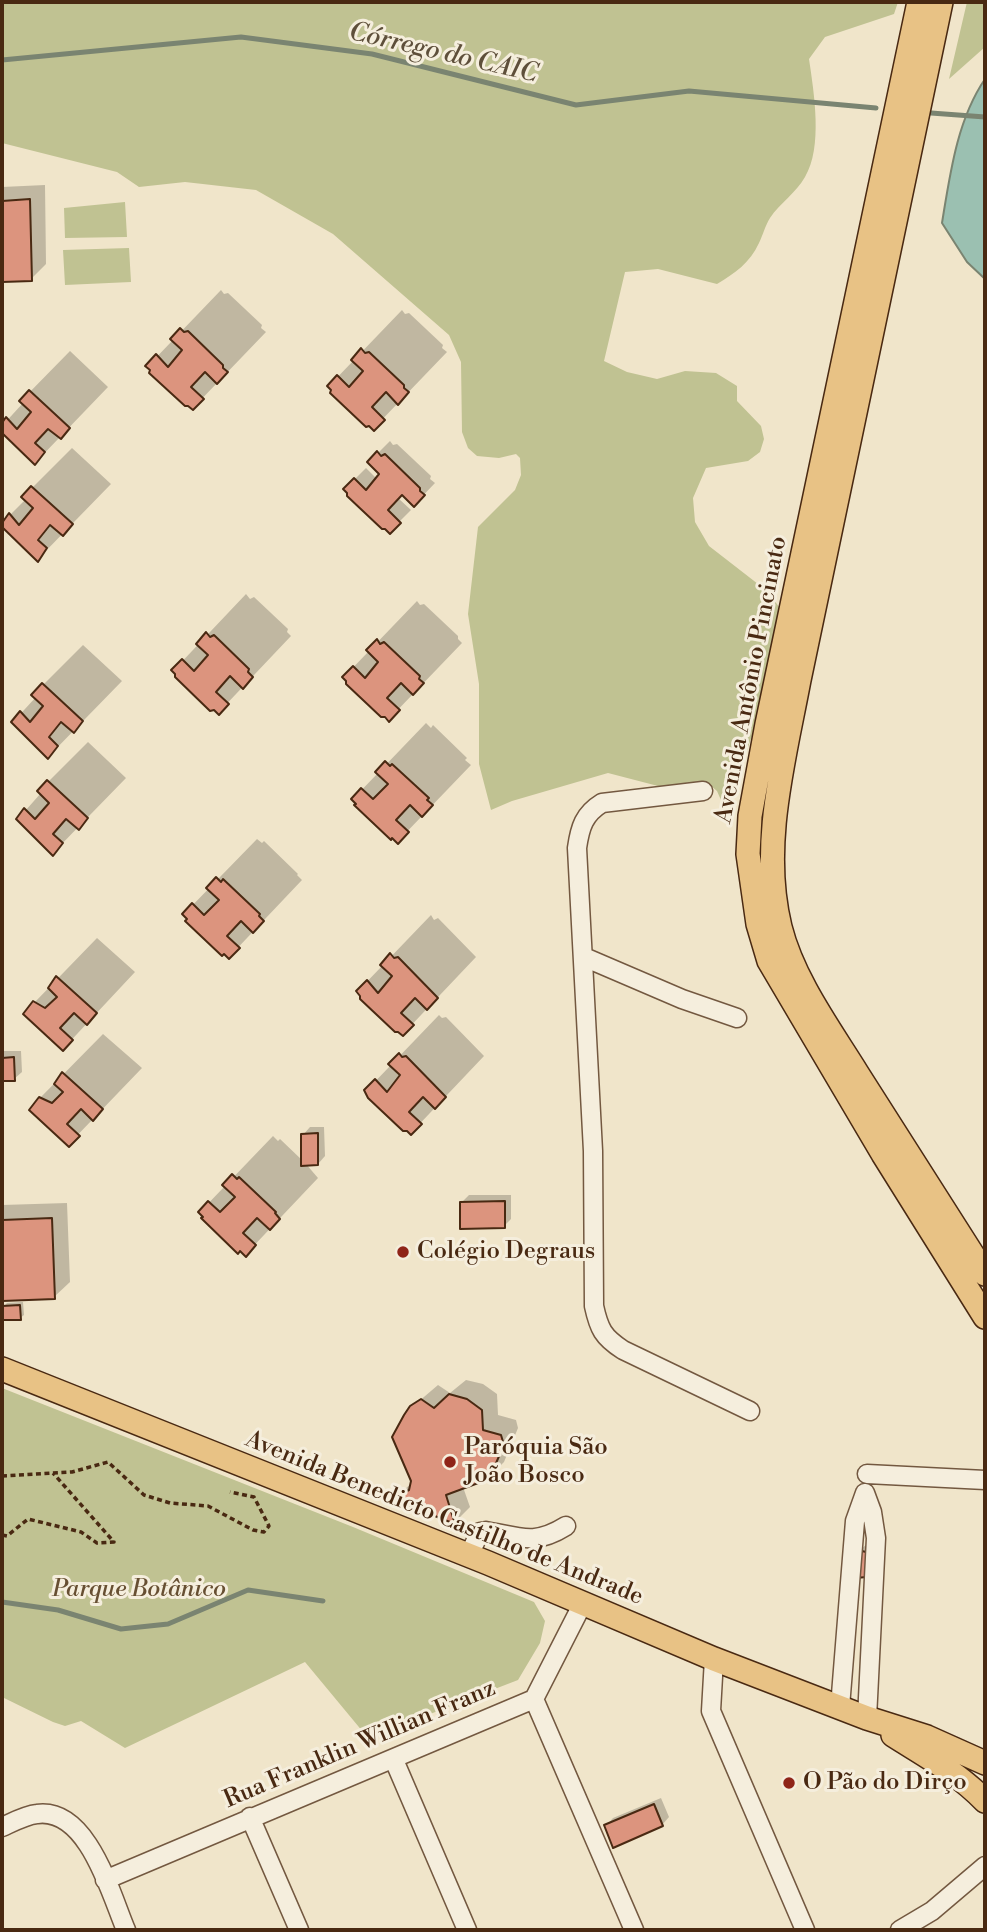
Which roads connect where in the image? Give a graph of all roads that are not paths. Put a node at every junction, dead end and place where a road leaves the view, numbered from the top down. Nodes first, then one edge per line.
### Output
1 (919, 2) edge
2 (941, 2) edge
3 (703, 791) dead end
4 (584, 957) junction
5 (737, 1018) dead end
6 (985, 1274) edge
7 (985, 1317) edge
8 (2, 1369) edge
9 (750, 1411) dead end
10 (867, 1474) dead end
11 (985, 1480) edge
12 (566, 1527) dead end
13 (469, 1555) junction
14 (850, 1601) junction
15 (583, 1603) junction
16 (873, 1604) junction
17 (714, 1659) junction
18 (534, 1699) junction
19 (840, 1707) junction
20 (867, 1718) junction
21 (394, 1760) junction
22 (985, 1763) edge
23 (985, 1801) edge
24 (250, 1817) junction
25 (2, 1827) edge
26 (985, 1866) edge
27 (105, 1880) junction
28 (126, 1930) edge
29 (299, 1930) edge
30 (467, 1930) edge
31 (634, 1930) edge
32 (805, 1930) edge
33 (900, 1930) edge

1 - 7 main road, Avenida Antônio Pincinato
2 - 6 main road, Avenida Antônio Pincinato
3 - 4 street
4 - 5 street
4 - 9 street
8 - 13 main road, Avenida Benedicto Castilho de Andrade
10 - 11 street
12 - 13 street
13 - 15 main road, Avenida Benedicto Castilho de Andrade
14 - 16 street
14 - 16 street
14 - 19 street
15 - 17 main road, Avenida Benedicto Castilho de Andrade
15 - 18 street, Rua Franklin Willian Franz
16 - 20 street
17 - 19 main road, Avenida Benedicto Castilho de Andrade
17 - 32 street
18 - 21 street, Rua Franklin Willian Franz
18 - 31 street
19 - 20 main road, Avenida Benedicto Castilho de Andrade
20 - 22 main road, Avenida Benedicto Castilho de Andrade
20 - 23 main road, Avenida Benedicto Castilho de Andrade
21 - 24 street, Rua Franklin Willian Franz
21 - 30 street
24 - 27 street, Rua Franklin Willian Franz
24 - 29 street
25 - 27 street
26 - 33 street
27 - 28 street

